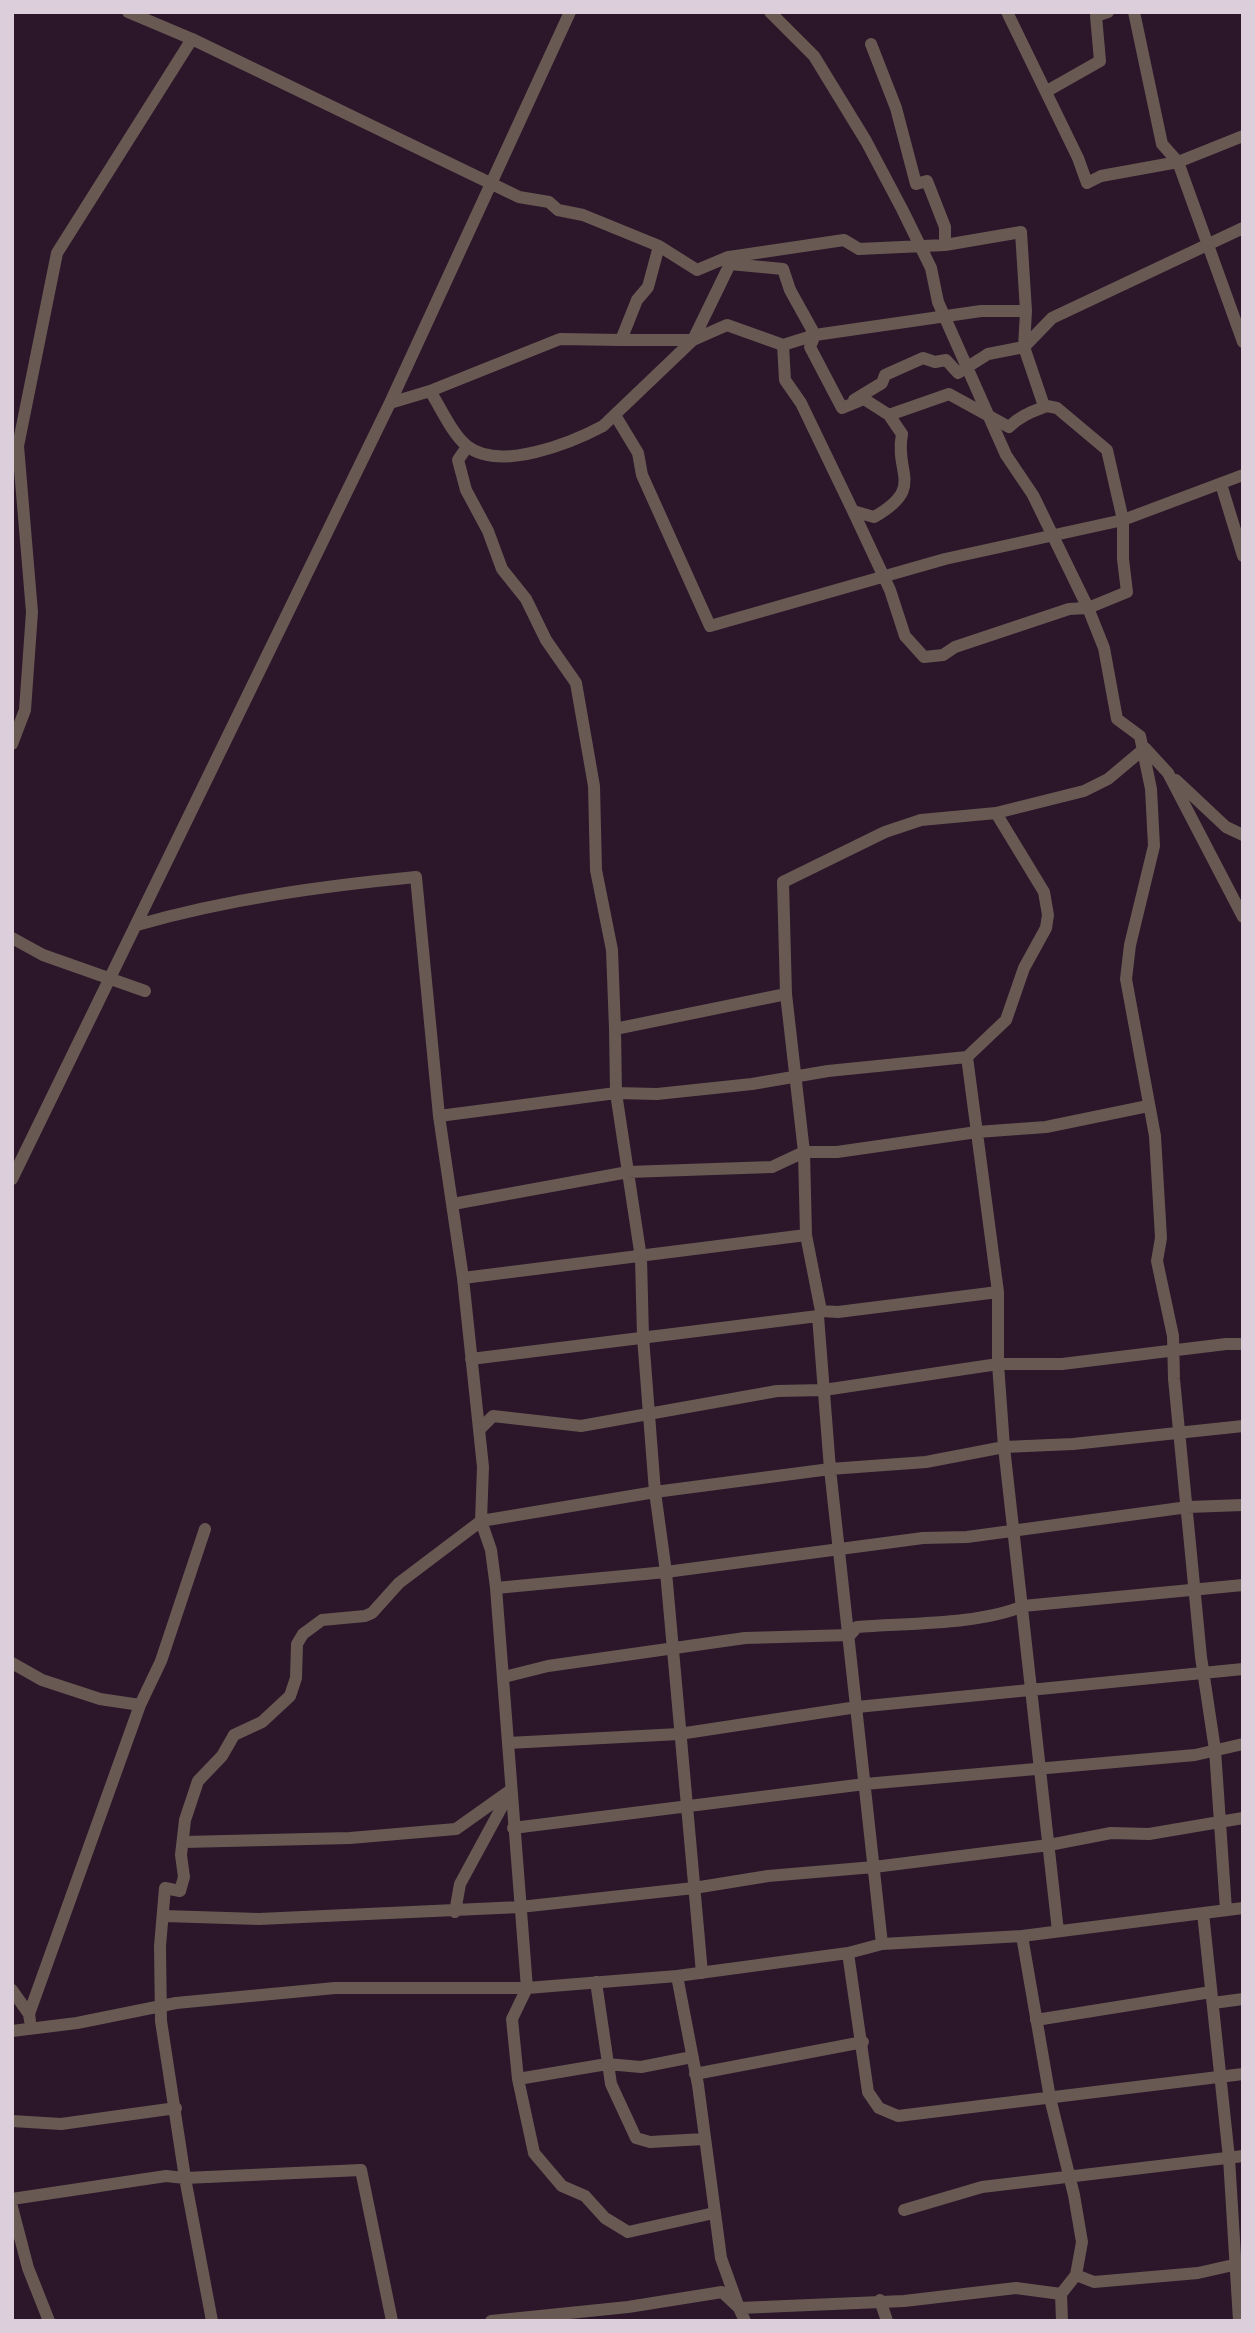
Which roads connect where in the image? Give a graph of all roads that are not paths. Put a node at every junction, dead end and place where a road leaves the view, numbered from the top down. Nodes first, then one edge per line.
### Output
1 (128, 12) edge
2 (570, 12) edge
3 (770, 12) edge
4 (1007, 12) edge
5 (1108, 12) edge
6 (1134, 12) edge
7 (192, 39) junction
8 (871, 44) dead end
9 (1047, 90) junction
10 (1243, 136) edge
11 (1178, 162) junction
12 (490, 184) junction
13 (1243, 228) edge
14 (1209, 243) junction
15 (659, 246) junction
16 (919, 246) junction
17 (945, 246) junction
18 (729, 260) junction
19 (1026, 312) junction
20 (947, 317) junction
21 (815, 335) junction
22 (621, 340) junction
23 (692, 340) junction
24 (1243, 342) edge
25 (783, 345) junction
26 (1024, 347) junction
27 (969, 366) junction
28 (430, 391) junction
29 (390, 403) junction
30 (1044, 407) junction
31 (842, 408) junction
32 (615, 415) junction
33 (889, 415) junction
34 (989, 416) junction
35 (467, 447) junction
36 (1243, 475) edge
37 (1221, 484) junction
38 (853, 511) junction
39 (1123, 520) junction
40 (1050, 534) junction
41 (1243, 556) edge
42 (884, 576) junction
43 (1088, 608) junction
44 (12, 744) edge
45 (1145, 748) junction
46 (1168, 773) junction
47 (996, 813) junction
48 (1243, 835) edge
49 (1243, 917) edge
50 (137, 925) junction
51 (12, 937) edge
52 (111, 978) junction
53 (145, 990) dead end
54 (786, 994) junction
55 (615, 1029) junction
56 (967, 1057) junction
57 (795, 1077) junction
58 (616, 1093) junction
59 (1148, 1106) junction
60 (439, 1116) junction
61 (977, 1132) junction
62 (804, 1152) junction
63 (628, 1172) junction
64 (12, 1179) edge
65 (453, 1205) junction
66 (806, 1235) junction
67 (641, 1258) junction
68 (463, 1278) junction
69 (998, 1292) junction
70 (820, 1314) junction
71 (643, 1337) junction
72 (1243, 1344) edge
73 (1173, 1352) junction
74 (471, 1359) junction
75 (998, 1364) junction
76 (824, 1390) junction
77 (649, 1414) junction
78 (1243, 1426) edge
79 (479, 1430) junction
80 (1180, 1433) junction
81 (1004, 1447) junction
82 (830, 1469) junction
83 (655, 1492) junction
84 (1243, 1504) edge
85 (1188, 1507) junction
86 (481, 1521) junction
87 (205, 1529) dead end
88 (1014, 1531) junction
89 (841, 1549) junction
90 (666, 1572) junction
91 (1243, 1586) edge
92 (496, 1588) junction
93 (1195, 1590) junction
94 (1023, 1606) junction
95 (850, 1635) junction
96 (672, 1649) junction
97 (12, 1663) edge
98 (1243, 1670) edge
99 (1203, 1672) junction
100 (504, 1677) junction
101 (1029, 1688) junction
102 (140, 1705) junction
103 (857, 1707) junction
104 (679, 1734) junction
105 (508, 1744) junction
106 (1243, 1744) edge
107 (1215, 1749) junction
108 (1041, 1769) junction
109 (865, 1784) junction
110 (511, 1790) junction
111 (687, 1809) junction
112 (1243, 1818) edge
113 (1221, 1823) junction
114 (513, 1828) junction
115 (184, 1842) junction
116 (1049, 1845) junction
117 (874, 1867) junction
118 (694, 1888) junction
119 (520, 1907) junction
120 (1243, 1908) edge
121 (1226, 1910) junction
122 (455, 1912) junction
123 (1203, 1913) junction
124 (164, 1916) junction
125 (1058, 1931) junction
126 (1022, 1936) junction
127 (882, 1944) junction
128 (848, 1953) junction
129 (702, 1973) junction
130 (677, 1976) junction
131 (596, 1982) junction
132 (527, 1988) junction
133 (12, 1990) edge
134 (1212, 1998) junction
135 (1243, 1999) edge
136 (160, 2005) junction
137 (29, 2014) junction
138 (1036, 2020) junction
139 (30, 2028) junction
140 (12, 2031) edge
141 (863, 2042) junction
142 (692, 2057) junction
143 (607, 2064) junction
144 (695, 2074) junction
145 (1243, 2074) edge
146 (1221, 2077) junction
147 (519, 2080) junction
148 (1050, 2098) junction
149 (176, 2108) junction
150 (12, 2121) edge
151 (704, 2139) junction
152 (1243, 2156) edge
153 (1229, 2158) junction
154 (185, 2178) junction
155 (1070, 2178) junction
156 (12, 2199) edge
157 (12, 2207) edge
158 (904, 2210) dead end
159 (714, 2213) junction
160 (1237, 2227) edge
161 (1238, 2264) edge
162 (1076, 2276) junction
163 (1061, 2294) junction
164 (880, 2300) junction
165 (739, 2308) junction
166 (49, 2321) edge
167 (212, 2321) edge
168 (392, 2321) edge
169 (491, 2321) edge
170 (745, 2321) edge
171 (887, 2321) edge
172 (1062, 2321) edge
173 (1240, 2321) edge

1 - 7 street
2 - 12 street
3 - 16 street
4 - 9 street
5 - 9 street
6 - 11 street
7 - 12 street
7 - 44 street
8 - 17 street
9 - 11 street
10 - 11 street
11 - 14 street
12 - 15 street
12 - 29 street
13 - 14 street
14 - 24 street
14 - 26 street
15 - 18 street
15 - 22 street
16 - 17 street
16 - 18 street
16 - 20 street
17 - 19 street
18 - 21 street
18 - 23 street
19 - 20 street
19 - 26 street
20 - 21 street
20 - 27 street
21 - 25 street
21 - 31 street
22 - 23 street
22 - 28 street
23 - 25 street
23 - 32 street
25 - 38 street
26 - 27 street
26 - 30 street
27 - 31 street
27 - 34 street
28 - 29 street
28 - 35 street
29 - 50 street
30 - 34 street
30 - 39 street
31 - 33 street
32 - 35 street
32 - 42 street
33 - 34 street
33 - 38 street
34 - 40 street
35 - 55 street
36 - 37 street
37 - 39 street
37 - 41 street
38 - 42 street
39 - 40 street
39 - 43 street
40 - 42 street
40 - 43 street
42 - 43 street
43 - 45 street
45 - 46 street
45 - 47 street
45 - 59 street
46 - 48 street
46 - 49 street
47 - 54 street
47 - 56 street
50 - 52 street
50 - 60 street
51 - 52 street
52 - 53 street
52 - 64 street
54 - 55 street
54 - 57 street
55 - 58 street
56 - 57 street
56 - 61 street
57 - 58 street
57 - 62 street
58 - 60 street
58 - 63 street
59 - 61 street
59 - 73 street
60 - 65 street
61 - 62 street
61 - 69 street
62 - 63 street
62 - 66 street
63 - 65 street
63 - 67 street
65 - 68 street
66 - 67 street
66 - 70 street
67 - 68 street
67 - 71 street
68 - 74 street
69 - 70 street
69 - 75 street
70 - 71 street
70 - 76 street
71 - 74 street
71 - 77 street
72 - 73 street
73 - 75 street
73 - 80 street
74 - 79 street
75 - 76 street
75 - 81 street
76 - 77 street
76 - 82 street
77 - 79 street
77 - 83 street
78 - 80 street
79 - 86 street
80 - 81 street
80 - 85 street
81 - 82 street
81 - 88 street
82 - 83 street
82 - 89 street
83 - 86 street
83 - 90 street
84 - 85 street
85 - 88 street
85 - 93 street
86 - 92 street
86 - 115 street
87 - 102 street
88 - 89 street
88 - 94 street
89 - 90 street
89 - 95 street
90 - 92 street
90 - 96 street
91 - 93 street
92 - 100 street
93 - 94 street
93 - 99 street
94 - 95 street
94 - 101 street
95 - 96 street
95 - 103 street
96 - 100 street
96 - 104 street
97 - 102 street
98 - 99 street
99 - 101 street
99 - 107 street
100 - 105 street
101 - 103 street
101 - 108 street
102 - 137 street
103 - 104 street
103 - 109 street
104 - 105 street
104 - 111 street
105 - 110 street
106 - 107 street
107 - 108 street
107 - 113 street
108 - 109 street
108 - 116 street
109 - 111 street
109 - 117 street
110 - 114 street
110 - 115 street
110 - 122 street
111 - 114 street
111 - 118 street
112 - 113 street
113 - 116 street
113 - 121 street
114 - 119 street
115 - 124 street
116 - 117 street
116 - 125 street
117 - 118 street
117 - 127 street
118 - 119 street
118 - 129 street
119 - 122 street
119 - 132 street
120 - 121 street
121 - 123 street
122 - 124 street
123 - 125 street
123 - 134 street
124 - 136 street
125 - 126 street
126 - 127 street
126 - 138 street
127 - 128 street
128 - 129 street
128 - 141 street
129 - 130 street
130 - 131 street
130 - 142 street
131 - 132 street
131 - 143 street
132 - 136 street
132 - 147 street
133 - 137 street
134 - 135 street
134 - 138 street
134 - 146 street
136 - 139 street
136 - 149 street
137 - 139 street
138 - 148 street
139 - 140 street
141 - 144 street
141 - 148 street
142 - 143 street
142 - 144 street
143 - 147 street
143 - 151 street
144 - 151 street
145 - 146 street
146 - 148 street
146 - 153 street
147 - 159 street
148 - 155 street
149 - 150 street
149 - 154 street
151 - 159 street
152 - 153 street
153 - 155 street
153 - 160 street
154 - 156 street
154 - 167 street
154 - 168 street
155 - 158 street
155 - 162 street
157 - 166 street
159 - 165 street
160 - 161 street
161 - 162 street
161 - 173 street
162 - 163 street
163 - 164 street
163 - 172 street
164 - 165 street
164 - 171 street
165 - 169 street
165 - 170 street

